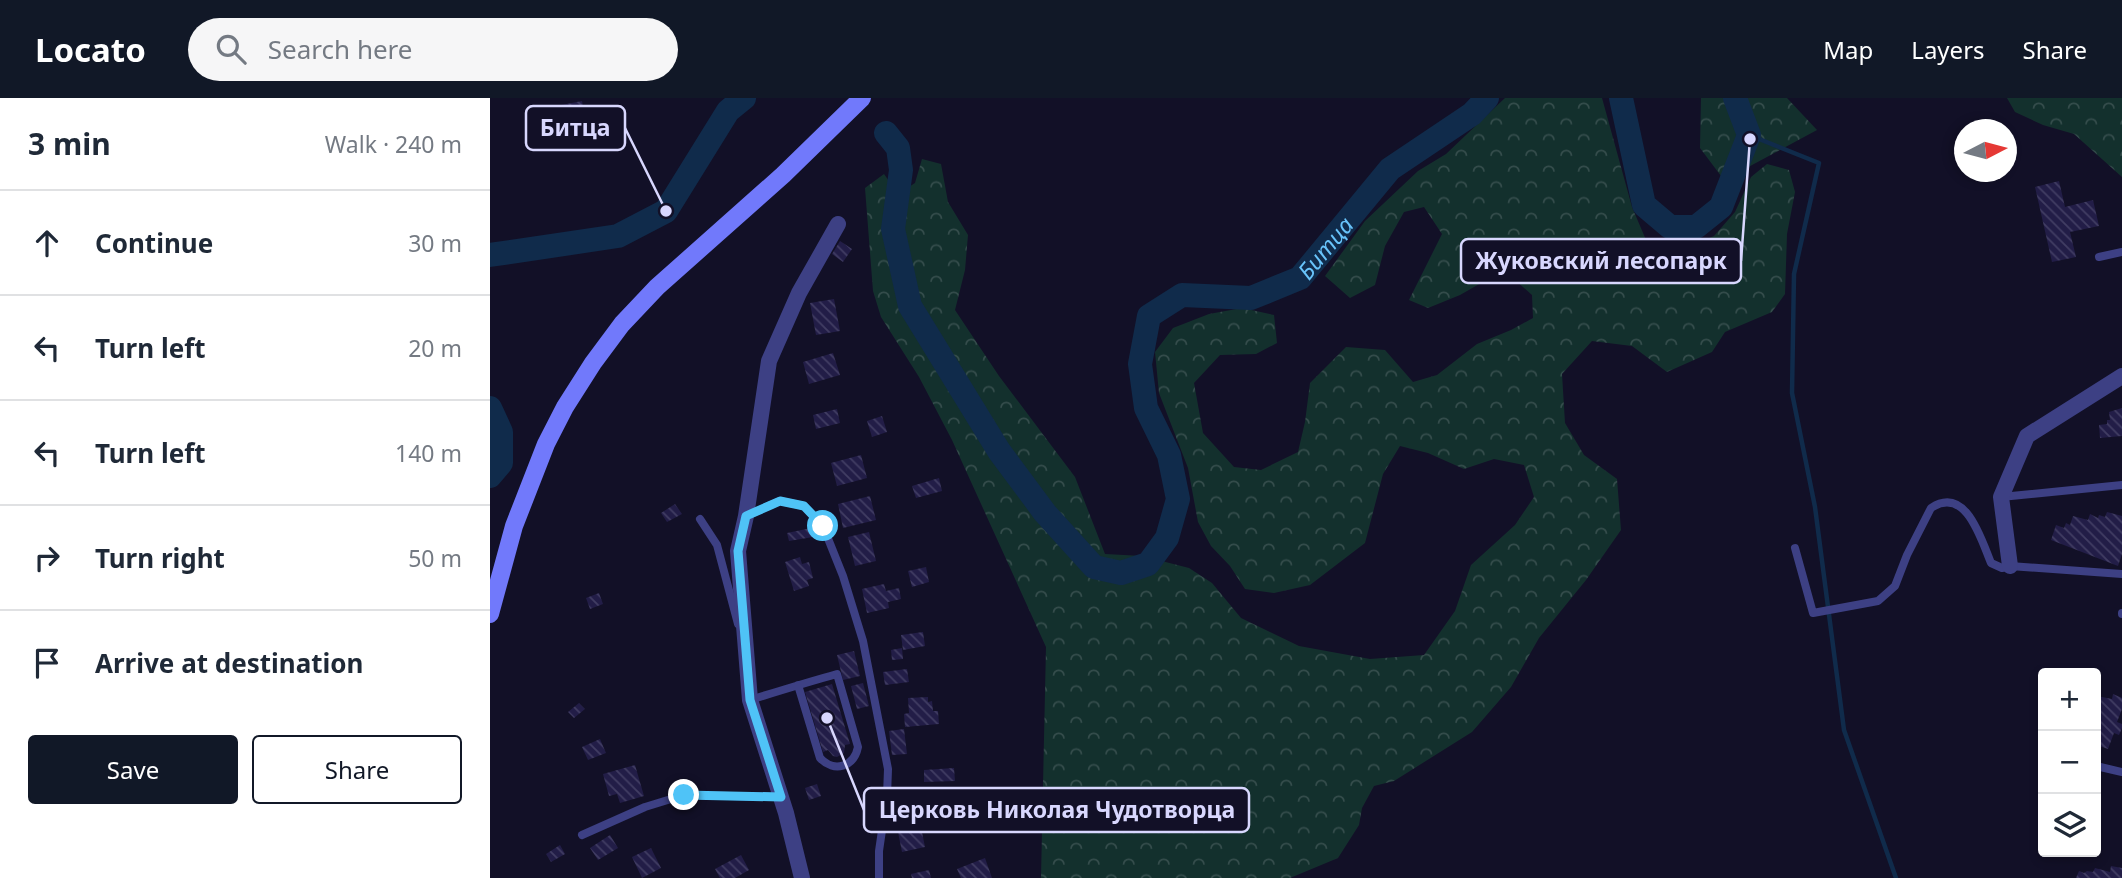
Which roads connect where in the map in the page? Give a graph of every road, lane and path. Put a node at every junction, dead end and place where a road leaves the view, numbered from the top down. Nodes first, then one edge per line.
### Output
1 (862, 98) edge
2 (838, 224) dead end
3 (2122, 252) edge
4 (2099, 257) dead end
5 (2122, 376) edge
6 (2122, 485) edge
7 (2001, 497) junction
8 (746, 516) junction
9 (700, 519) dead end
10 (1795, 548) dead end
11 (2010, 566) junction
12 (2122, 574) edge
13 (490, 614) edge
14 (745, 649) junction
15 (798, 685) junction
16 (750, 700) junction
17 (2101, 767) edge
18 (2122, 772) edge
19 (781, 797) junction
20 (582, 835) dead end
21 (802, 878) edge
22 (879, 878) edge

1 - 13 street
2 - 8 street
3 - 4 lane
5 - 7 street
6 - 7 lane
7 - 11 street
8 - 14 street
8 - 22 lane
9 - 14 lane
10 - 11 lane
11 - 12 lane
14 - 16 street
15 - 15 lane
15 - 16 lane
16 - 19 street
17 - 18 lane
19 - 20 lane
19 - 21 street

